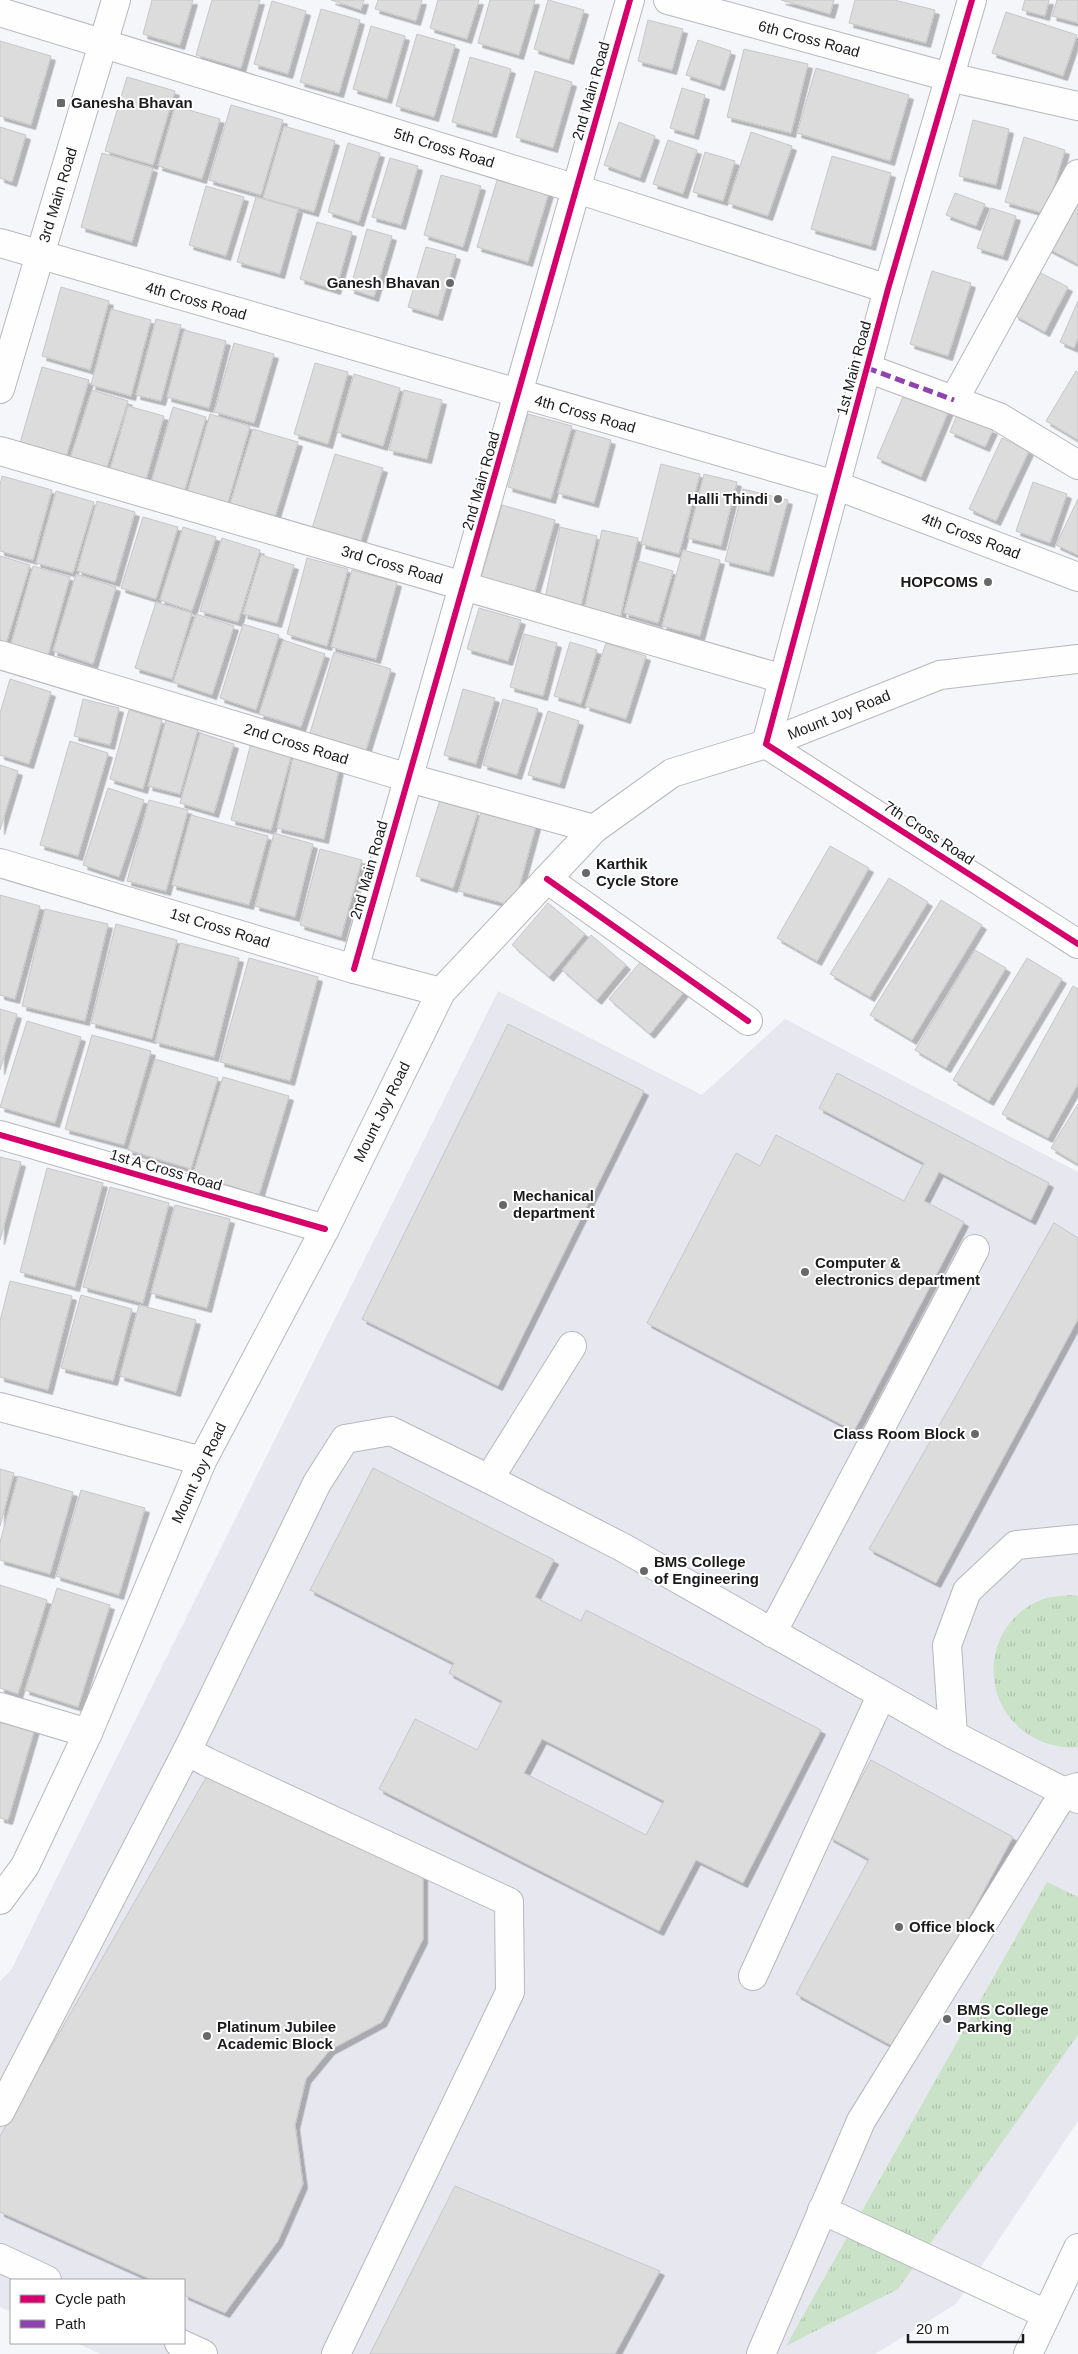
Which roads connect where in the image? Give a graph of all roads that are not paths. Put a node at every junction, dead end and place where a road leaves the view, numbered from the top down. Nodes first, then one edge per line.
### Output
1 (116, 0) edge
2 (630, 0) edge
3 (668, 0) edge
4 (972, 0) edge
5 (0, 12) edge
6 (103, 43) junction
7 (949, 77) junction
8 (1078, 106) edge
9 (1078, 174) edge
10 (577, 189) junction
11 (0, 243) edge
12 (40, 255) junction
13 (888, 289) junction
14 (867, 368) junction
15 (0, 389) edge
16 (518, 395) junction
17 (954, 400) junction
18 (0, 452) edge
19 (1078, 465) edge
20 (836, 485) junction
21 (1078, 577) edge
22 (464, 586) junction
23 (0, 655) edge
24 (1078, 659) edge
25 (783, 679) junction
26 (766, 744) junction
27 (409, 778) junction
28 (594, 829) junction
29 (0, 862) edge
30 (547, 878) junction
31 (1078, 944) edge
32 (354, 969) junction
33 (441, 992) junction
34 (748, 1021) dead end
35 (0, 1135) edge
36 (325, 1229) junction
37 (975, 1249) dead end
38 (572, 1346) dead end
39 (0, 1407) edge
40 (202, 1461) junction
41 (490, 1479) junction
42 (1078, 1539) edge
43 (772, 1634) junction
44 (881, 1696) junction
45 (0, 1707) edge
46 (88, 1733) junction
47 (953, 1735) junction
48 (187, 1750) junction
49 (1074, 1792) edge
50 (0, 1900) edge
51 (753, 1976) dead end
52 (0, 2112) edge
53 (822, 2210) junction
54 (1078, 2248) edge
55 (0, 2258) edge
56 (45, 2279) edge
57 (1046, 2314) junction
58 (181, 2344) edge
59 (203, 2354) edge
60 (336, 2354) edge
61 (761, 2354) edge
62 (1028, 2354) edge

1 - 6 street, 3rd Main Road
2 - 10 street, 2nd Main Road
3 - 7 street, 6th Cross Road
4 - 7 street, 1st Main Road
5 - 6 street, 5th Cross Road
6 - 10 street, 5th Cross Road
6 - 12 street, 3rd Main Road
7 - 8 street
7 - 13 street, 1st Main Road
9 - 17 street
10 - 13 street, 5th Cross Road
10 - 16 street, 2nd Main Road
11 - 12 street, 4th Cross Road
12 - 15 street, 3rd Main Road
12 - 16 street, 4th Cross Road
13 - 14 street, 1st Main Road
14 - 17 street
14 - 20 street, 1st Main Road
16 - 20 street, 4th Cross Road
16 - 22 street, 2nd Main Road
17 - 19 street
18 - 22 street, 3rd Cross Road
20 - 21 street, 4th Cross Road
20 - 25 street, 1st Main Road
22 - 25 street, 3rd Cross Road
22 - 27 street, 2nd Main Road
23 - 27 street, 2nd Cross Road
24 - 26 street, Mount Joy Road
25 - 26 street, 1st Main Road
26 - 28 street, Mount Joy Road
26 - 31 street, 7th Cross Road
27 - 28 street, 2nd Cross Road
27 - 32 street, 2nd Main Road
28 - 30 street, Mount Joy Road
29 - 32 street, 1st Cross Road
30 - 33 street, Mount Joy Road
30 - 34 street
32 - 33 street, 1st Cross Road
33 - 36 street, Mount Joy Road
35 - 36 street, 1st A Cross Road
36 - 40 street, Mount Joy Road
37 - 43 street
38 - 41 street
39 - 40 street
40 - 46 street, Mount Joy Road
41 - 43 street
41 - 48 street
42 - 47 street
43 - 44 street
44 - 47 street
44 - 51 street
45 - 46 street
46 - 50 street, Mount Joy Road
47 - 49 street
48 - 52 street
48 - 60 street
49 - 53 street
53 - 57 street
53 - 61 street
54 - 57 street
55 - 56 street
57 - 62 street
58 - 59 street

